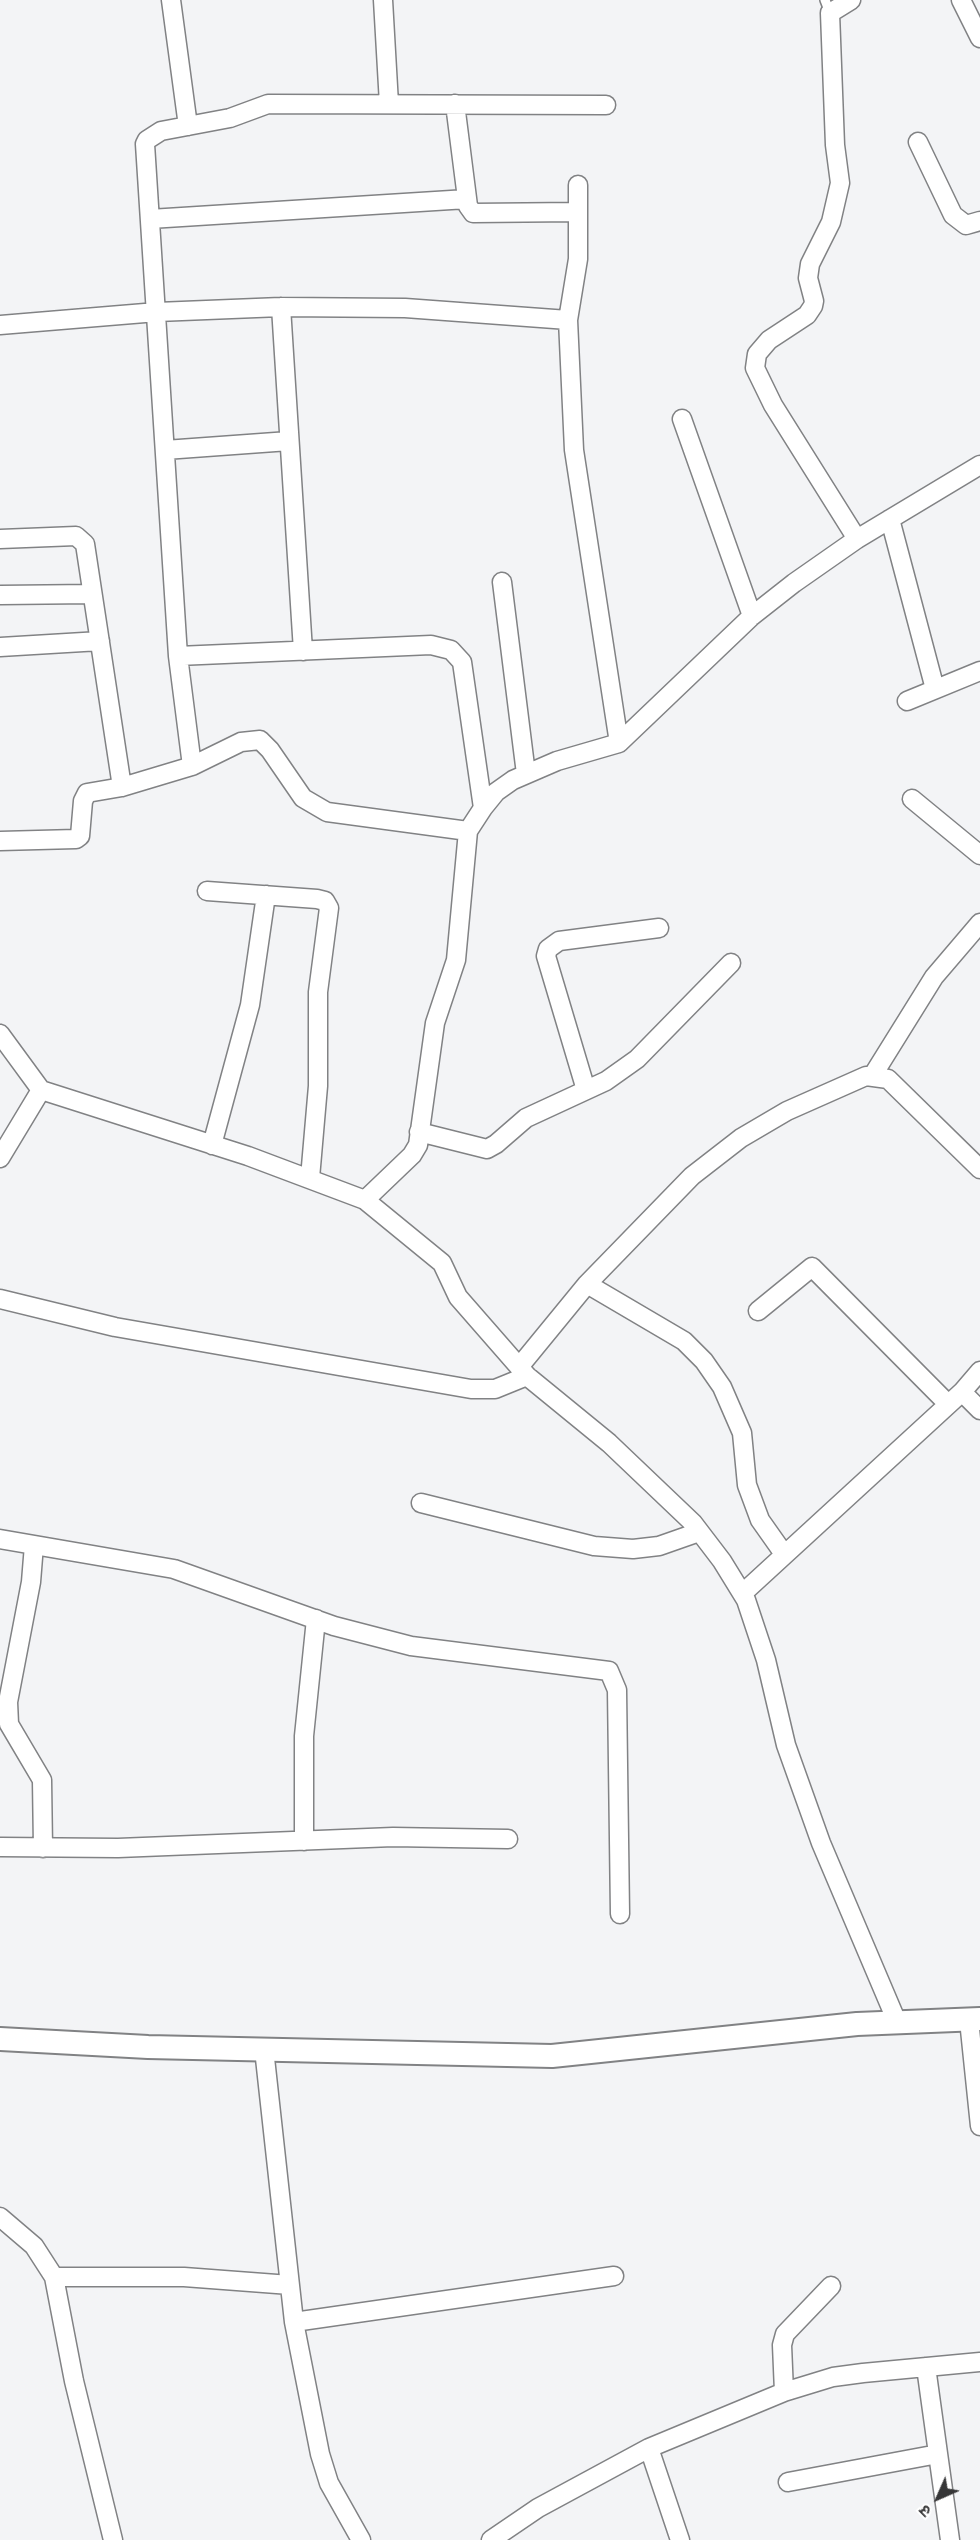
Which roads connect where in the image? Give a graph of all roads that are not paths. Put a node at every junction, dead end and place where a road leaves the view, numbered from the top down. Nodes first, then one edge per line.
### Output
1 (171, 0) edge
2 (383, 0) edge
3 (851, 0) edge
4 (961, 0) edge
5 (828, 6) edge
6 (980, 38) edge
7 (389, 104) junction
8 (455, 104) junction
9 (606, 105) dead end
10 (188, 126) junction
11 (918, 142) dead end
12 (578, 185) dead end
13 (467, 199) junction
14 (577, 212) junction
15 (150, 219) junction
16 (980, 221) edge
17 (281, 307) junction
18 (157, 312) junction
19 (568, 321) junction
20 (0, 325) edge
21 (682, 419) dead end
22 (289, 441) junction
23 (165, 450) junction
24 (980, 465) edge
25 (890, 519) junction
26 (0, 539) edge
27 (857, 539) junction
28 (502, 582) dead end
29 (92, 594) junction
30 (0, 595) edge
31 (752, 616) junction
32 (100, 641) junction
33 (0, 647) edge
34 (303, 651) junction
35 (178, 656) junction
36 (980, 671) edge
37 (935, 689) junction
38 (907, 701) dead end
39 (619, 743) junction
40 (192, 766) junction
41 (526, 774) junction
42 (122, 787) junction
43 (912, 799) dead end
44 (483, 808) junction
45 (468, 831) junction
46 (0, 841) edge
47 (980, 855) edge
48 (207, 891) dead end
49 (266, 896) junction
50 (980, 923) edge
51 (659, 928) dead end
52 (731, 963) dead end
53 (0, 1034) edge
54 (873, 1075) junction
55 (41, 1090) junction
56 (586, 1090) junction
57 (419, 1132) junction
58 (212, 1145) junction
59 (0, 1158) edge
60 (980, 1169) edge
61 (310, 1178) junction
62 (365, 1200) junction
63 (587, 1284) junction
64 (0, 1299) edge
65 (758, 1311) dead end
66 (523, 1371) junction
67 (980, 1371) edge
68 (955, 1398) junction
69 (980, 1410) edge
70 (421, 1503) dead end
71 (699, 1532) junction
72 (0, 1539) edge
73 (34, 1545) junction
74 (784, 1554) junction
75 (743, 1593) junction
76 (316, 1619) junction
77 (508, 1839) dead end
78 (304, 1841) junction
79 (0, 1847) edge
80 (43, 1848) junction
81 (620, 1914) dead end
82 (974, 2020) edge
83 (897, 2022) junction
84 (0, 2039) edge
85 (264, 2049) junction
86 (980, 2126) edge
87 (0, 2217) edge
88 (614, 2276) dead end
89 (54, 2277) junction
90 (290, 2285) junction
91 (831, 2286) dead end
92 (294, 2322) junction
93 (980, 2362) edge
94 (926, 2367) junction
95 (784, 2392) junction
96 (649, 2448) junction
97 (938, 2454) junction
98 (788, 2482) dead end
99 (113, 2540) edge
100 (361, 2540) edge
101 (490, 2540) edge
102 (680, 2540) edge
103 (950, 2540) edge

1 - 10 street
2 - 7 street
3 - 5 street
4 - 6 street
5 - 27 street
7 - 8 street
7 - 10 street
8 - 9 street
8 - 13 street
10 - 15 street
11 - 16 street
12 - 14 street
13 - 14 street
13 - 15 street
14 - 19 street
15 - 18 street
17 - 18 street
17 - 19 street
17 - 22 street
18 - 20 street
18 - 23 street
19 - 39 street
21 - 31 street
22 - 23 street
22 - 34 street
23 - 35 street
24 - 25 street
25 - 27 street
25 - 37 street
26 - 29 street
27 - 31 street
28 - 41 street
29 - 30 street
29 - 32 street
31 - 39 street
32 - 33 street
32 - 42 street
34 - 35 street
34 - 44 street
35 - 40 street
36 - 37 street
37 - 38 street
39 - 41 street
40 - 42 street
40 - 45 street
41 - 44 street
42 - 46 street
43 - 47 street
44 - 45 street
45 - 57 street
48 - 49 street
49 - 58 street
49 - 61 street
50 - 54 street
51 - 56 street
52 - 56 street
53 - 55 street
54 - 60 street
54 - 63 street
55 - 58 street
55 - 59 street
56 - 57 street
57 - 62 street
58 - 61 street
61 - 62 street
62 - 66 street
63 - 66 street
63 - 74 street
64 - 66 street
65 - 68 street
66 - 71 street
67 - 68 street
68 - 69 street
68 - 74 street
70 - 71 street
71 - 75 street
72 - 73 street
73 - 76 street
73 - 80 street
74 - 75 street
75 - 83 street
76 - 78 street
76 - 81 street
77 - 78 street
78 - 80 street
79 - 80 street
82 - 83 street
82 - 86 street
83 - 85 street
84 - 85 street
85 - 90 street
87 - 89 street
88 - 92 street
89 - 90 street
89 - 99 street
90 - 92 street
91 - 95 street
92 - 100 street
93 - 94 street
94 - 95 street
94 - 97 street
95 - 96 street
96 - 101 street
96 - 102 street
97 - 98 street
97 - 103 street

